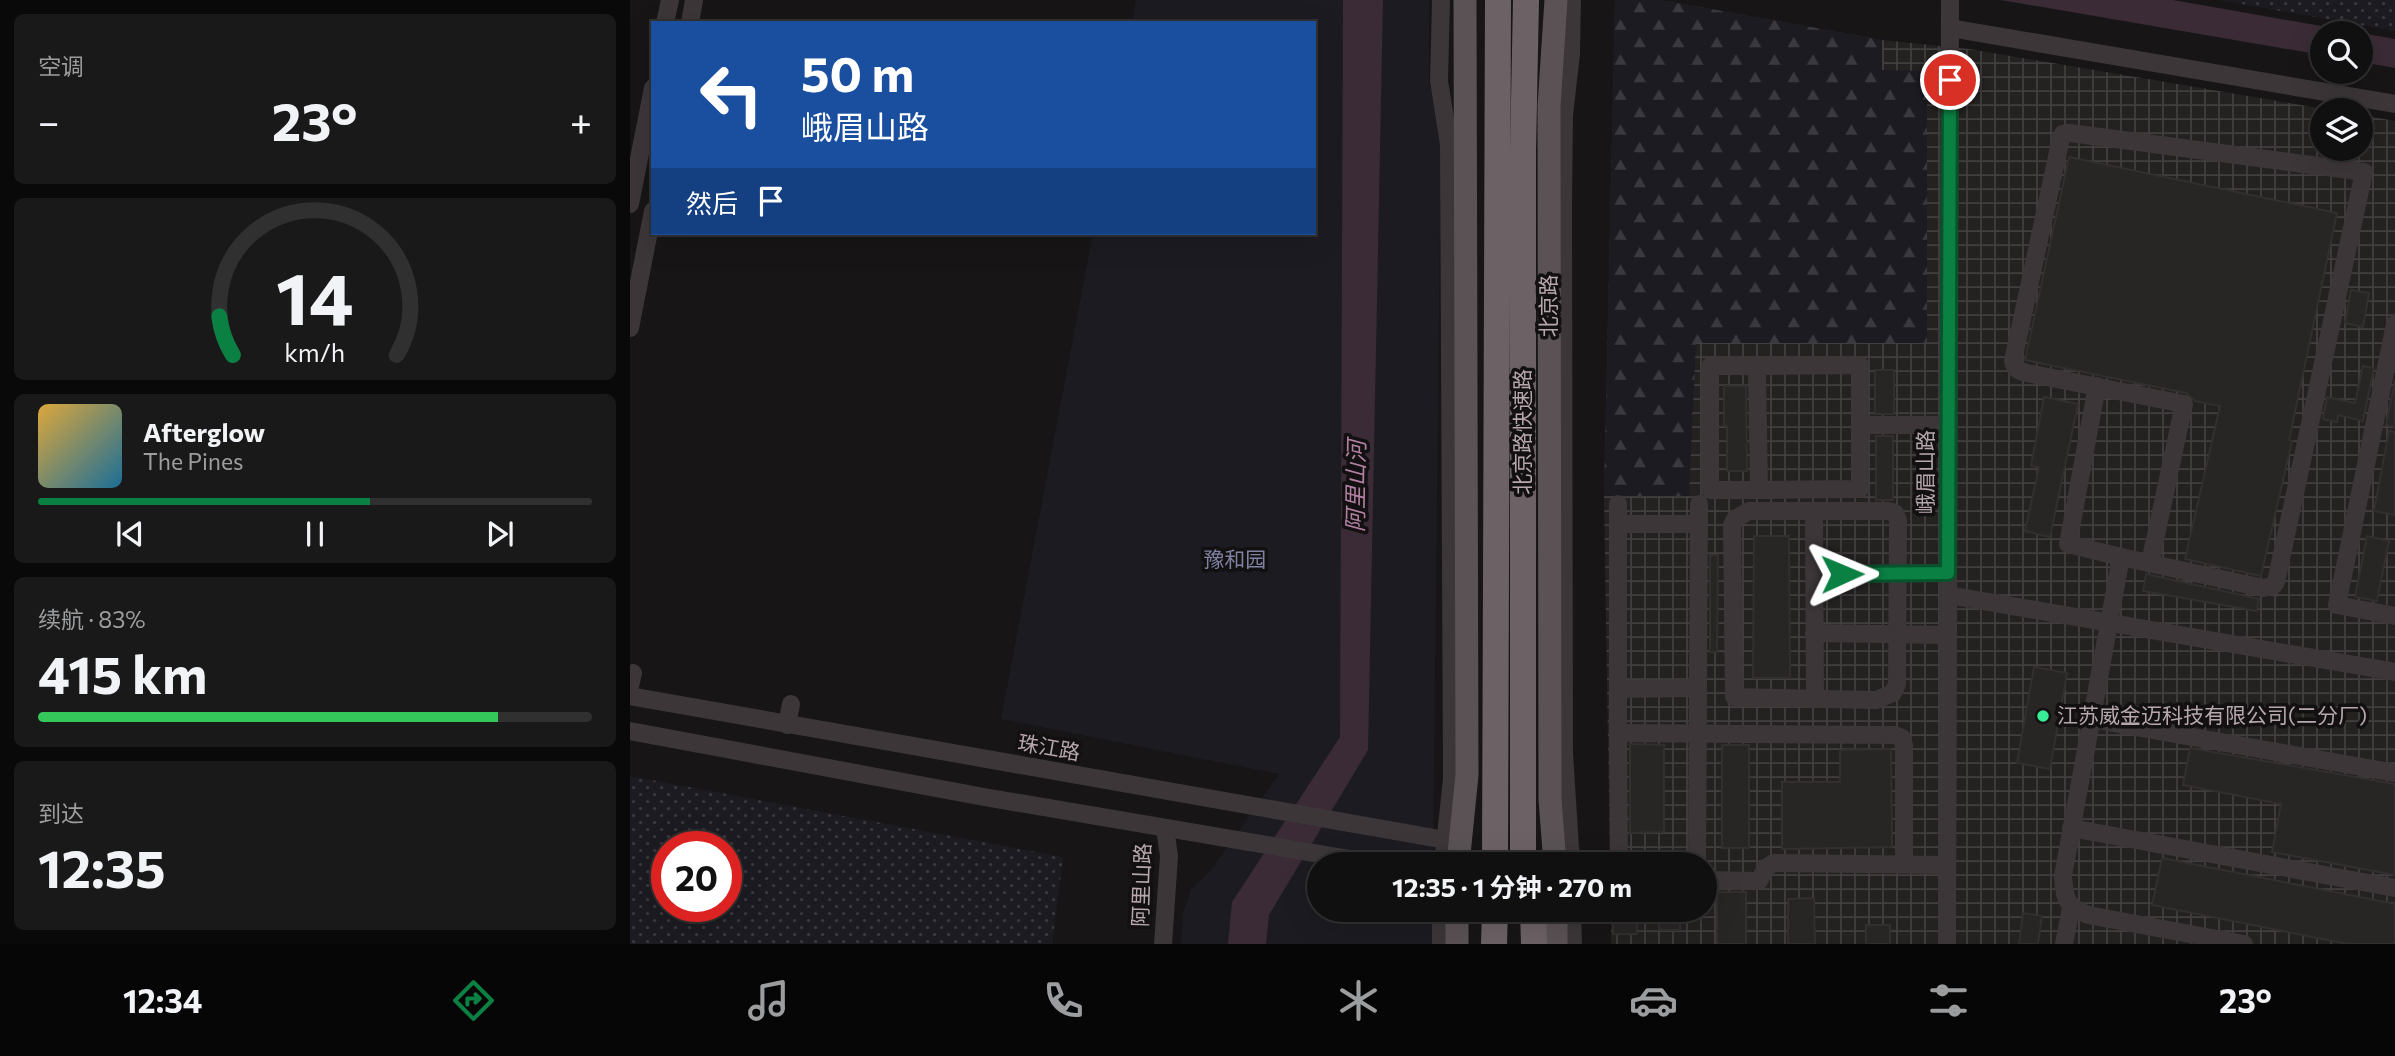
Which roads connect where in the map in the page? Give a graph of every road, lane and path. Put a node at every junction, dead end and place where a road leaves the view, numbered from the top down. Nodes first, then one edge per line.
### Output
1 (670, 0) edge
2 (694, 0) edge
3 (1441, 0) edge
4 (1465, 0) edge
5 (1498, 0) edge
6 (1526, 0) edge
7 (1556, 0) edge
8 (1572, 0) edge
9 (1950, 2) edge
10 (666, 21) edge
11 (690, 21) edge
12 (1950, 28) junction
13 (651, 98) edge
14 (2395, 104) edge
15 (630, 204) edge
16 (651, 221) edge
17 (2395, 324) edge
18 (630, 328) edge
19 (1757, 366) junction
20 (2097, 386) junction
21 (1860, 425) junction
22 (1949, 425) junction
23 (1759, 490) junction
24 (1618, 504) dead end
25 (1699, 504) dead end
26 (1814, 511) junction
27 (1618, 524) junction
28 (1699, 524) junction
29 (2121, 557) junction
30 (2150, 564) junction
31 (1898, 573) junction
32 (1948, 573) junction
33 (1814, 574) junction
34 (1948, 595) junction
35 (2395, 616) edge
36 (2108, 622) junction
37 (1814, 633) junction
38 (1897, 634) junction
39 (1948, 635) junction
40 (2395, 672) edge
41 (1698, 688) junction
42 (1618, 689) junction
43 (630, 696) edge
44 (1815, 699) junction
45 (791, 704) dead end
46 (2091, 719) junction
47 (787, 725) junction
48 (630, 731) edge
49 (1618, 733) junction
50 (1698, 733) junction
51 (1496, 758) junction
52 (2395, 773) edge
53 (1165, 828) junction
54 (2071, 828) junction
55 (1455, 849) edge
56 (1307, 852) edge
57 (1483, 852) edge
58 (1495, 852) edge
59 (1525, 852) edge
60 (1554, 852) edge
61 (1570, 852) edge
62 (1619, 852) edge
63 (1697, 852) edge
64 (1904, 864) junction
65 (1947, 865) junction
66 (1717, 880) edge
67 (2395, 888) edge
68 (2071, 908) junction
69 (1441, 922) edge
70 (1457, 922) edge
71 (1477, 922) edge
72 (1495, 922) edge
73 (1523, 922) edge
74 (1533, 922) edge
75 (1556, 922) edge
76 (1572, 922) edge
77 (1163, 944) edge
78 (1441, 944) edge
79 (1457, 944) edge
80 (1477, 944) edge
81 (1494, 944) edge
82 (1523, 944) edge
83 (1534, 944) edge
84 (1556, 944) edge
85 (1573, 944) edge
86 (1947, 944) edge
87 (2064, 944) edge
88 (2244, 944) edge

1 - 10 street
2 - 11 street
3 - 55 street
4 - 55 main road
5 - 51 highway, 北京路快速路
6 - 59 highway, 北京路快速路
7 - 60 main road, 北京路
8 - 61 street
9 - 12 street, 峨眉山路
12 - 14 street
12 - 22 street, 峨眉山路
13 - 15 street
16 - 18 street
17 - 35 street
19 - 21 street
19 - 23 street
19 - 23 street
20 - 29 street
20 - 30 street
20 - 30 street
21 - 22 street
21 - 23 street
22 - 32 street, 峨眉山路
24 - 27 street
25 - 28 street
26 - 31 street
26 - 33 street
26 - 44 street
27 - 28 street
27 - 42 street
28 - 41 street
29 - 30 street
29 - 36 street
31 - 32 street
31 - 33 street
31 - 38 street
32 - 34 street, 峨眉山路
33 - 37 street
34 - 36 street
34 - 39 street, 峨眉山路
36 - 40 street
36 - 46 street
37 - 38 street
37 - 44 street
38 - 39 street
38 - 44 street
39 - 65 street, 峨眉山路
41 - 42 street
41 - 50 street
42 - 49 street
43 - 47 street, 珠江路
45 - 47 street
46 - 52 street
46 - 54 street
47 - 55 street, 珠江路
48 - 53 street
49 - 50 street
49 - 62 street
50 - 63 street
50 - 64 street
51 - 57 highway
51 - 58 highway, 北京路快速路
53 - 56 street
53 - 77 street, 阿里山路
54 - 67 street
54 - 68 street
64 - 65 street
64 - 66 street
65 - 86 street, 峨眉山路
68 - 87 street
68 - 88 street
69 - 78 street
70 - 79 main road
71 - 80 highway
72 - 81 highway
73 - 82 highway
74 - 83 highway
75 - 84 main road
76 - 85 street

